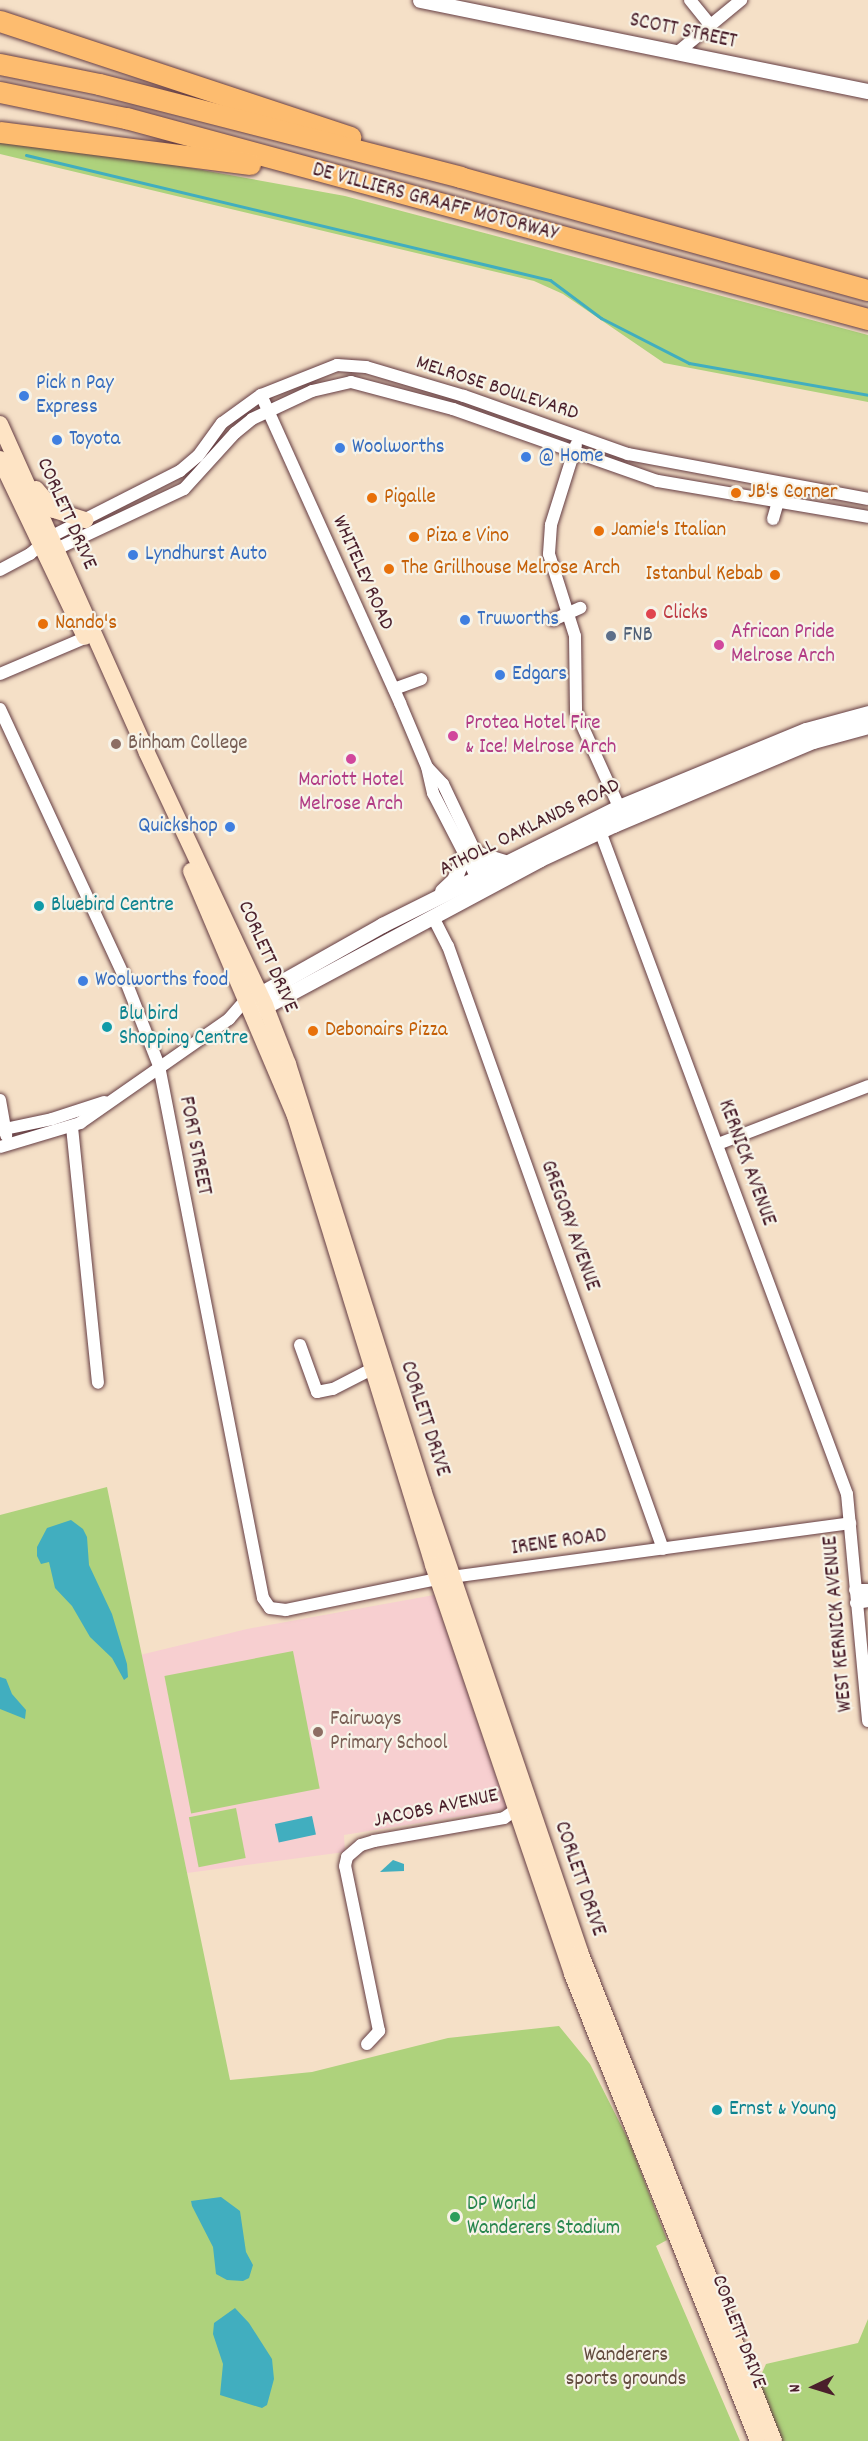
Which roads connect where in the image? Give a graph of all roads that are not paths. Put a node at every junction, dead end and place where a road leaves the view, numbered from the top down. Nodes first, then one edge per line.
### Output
1 (420, 0) edge
2 (690, 0) edge
3 (741, 0) edge
4 (0, 21) edge
5 (711, 25) junction
6 (678, 52) junction
7 (0, 64) edge
8 (868, 91) edge
9 (0, 92) edge
10 (0, 132) edge
11 (281, 162) junction
12 (460, 177) junction
13 (868, 290) edge
14 (868, 319) edge
15 (261, 395) junction
16 (268, 411) junction
17 (0, 424) edge
18 (579, 436) junction
19 (574, 452) junction
20 (0, 459) edge
21 (21, 470) junction
22 (783, 485) junction
23 (868, 499) edge
24 (781, 503) junction
25 (868, 517) edge
26 (773, 519) dead end
27 (85, 520) junction
28 (44, 547) junction
29 (0, 570) edge
30 (580, 608) dead end
31 (567, 614) junction
32 (553, 620) dead end
33 (85, 638) junction
34 (0, 674) edge
35 (421, 679) dead end
36 (394, 689) junction
37 (868, 708) edge
38 (0, 709) edge
39 (868, 713) edge
40 (846, 718) junction
41 (868, 726) edge
42 (619, 807) junction
43 (598, 825) junction
44 (470, 854) junction
45 (507, 863) junction
46 (485, 882) junction
47 (435, 897) junction
48 (433, 917) junction
49 (351, 941) junction
50 (381, 943) junction
51 (263, 1000) junction
52 (247, 1008) junction
53 (159, 1066) junction
54 (868, 1086) edge
55 (114, 1098) junction
56 (0, 1100) edge
57 (72, 1127) junction
58 (2, 1129) edge
59 (718, 1144) junction
60 (4, 1145) edge
61 (300, 1344) dead end
62 (372, 1369) junction
63 (98, 1383) dead end
64 (850, 1523) junction
65 (663, 1549) junction
66 (445, 1578) junction
67 (868, 1590) edge
68 (860, 1598) edge
69 (276, 1611) joint
70 (868, 1721) edge
71 (522, 1806) junction
72 (367, 2044) dead end
73 (758, 2441) edge
74 (774, 2441) edge

1 - 6 street, SCOTT STREET
2 - 5 street
3 - 5 street
4 - 12 highway
5 - 6 street
6 - 8 street, SCOTT STREET
7 - 12 highway
9 - 11 highway, DE VILLIERS GRAAFF MOTORWAY
10 - 11 highway
11 - 14 highway, DE VILLIERS GRAAFF MOTORWAY
12 - 13 highway
15 - 16 street, WHITELEY ROAD
15 - 18 street, MELROSE BOULEVARD
15 - 27 street, MELROSE BOULEVARD
16 - 19 street, MELROSE BOULEVARD
16 - 28 street, MELROSE BOULEVARD
16 - 36 street, WHITELEY ROAD
17 - 21 main road, CORLETT DRIVE
18 - 19 street
18 - 22 street, MELROSE BOULEVARD
19 - 24 street, MELROSE BOULEVARD
19 - 31 street
20 - 28 main road, CORLETT DRIVE
21 - 27 main road
21 - 28 main road, CORLETT DRIVE
22 - 23 street, MELROSE BOULEVARD
22 - 24 street
24 - 25 street, MELROSE BOULEVARD
24 - 26 street
27 - 28 street, MELROSE BOULEVARD
28 - 29 street
28 - 33 main road, CORLETT DRIVE
28 - 51 main road, CORLETT DRIVE
30 - 31 street
31 - 32 street
31 - 42 street
33 - 34 street
33 - 52 main road, CORLETT DRIVE
35 - 36 street
36 - 44 street, WHITELEY ROAD
37 - 40 street
38 - 53 street, FORT STREET
39 - 40 street, ATHOLL OAKLANDS ROAD
40 - 42 street, ATHOLL OAKLANDS ROAD
41 - 43 street, ATHOLL OAKLANDS ROAD
42 - 43 street, ATHOLL OAKLANDS ROAD
43 - 45 street, ATHOLL OAKLANDS ROAD
43 - 46 street, ATHOLL OAKLANDS ROAD
43 - 59 street, KERNICK AVENUE
44 - 45 street
44 - 46 street, WHITELEY ROAD
44 - 47 street
45 - 46 street, ATHOLL OAKLANDS ROAD
46 - 47 street, ATHOLL OAKLANDS ROAD
46 - 48 street, ATHOLL OAKLANDS ROAD
47 - 49 street, ATHOLL OAKLANDS ROAD
48 - 50 street, ATHOLL OAKLANDS ROAD
48 - 65 street, GREGORY AVENUE
49 - 50 street
49 - 51 street, ATHOLL OAKLANDS ROAD
50 - 51 street, ATHOLL OAKLANDS ROAD
51 - 52 street, ATHOLL OAKLANDS ROAD
51 - 66 main road, CORLETT DRIVE
52 - 53 street, ATHOLL OAKLANDS ROAD
52 - 62 main road, CORLETT DRIVE
53 - 55 street, ATHOLL OAKLANDS ROAD
53 - 69 street, FORT STREET
54 - 59 street
55 - 57 street, ATHOLL OAKLANDS ROAD
55 - 58 street, ATHOLL OAKLANDS ROAD
56 - 58 street
57 - 60 street, ATHOLL OAKLANDS ROAD
57 - 63 street
58 - 60 street
59 - 64 street, KERNICK AVENUE
61 - 62 street
62 - 66 main road, CORLETT DRIVE
64 - 65 street, IRENE ROAD
64 - 68 street, WEST KERNICK AVENUE
65 - 66 street, IRENE ROAD
66 - 69 street, IRENE ROAD
66 - 71 main road, CORLETT DRIVE
67 - 68 street
68 - 70 street, WEST KERNICK AVENUE
71 - 72 street, JACOBS AVENUE
71 - 73 main road, CORLETT DRIVE
71 - 74 main road, CORLETT DRIVE

